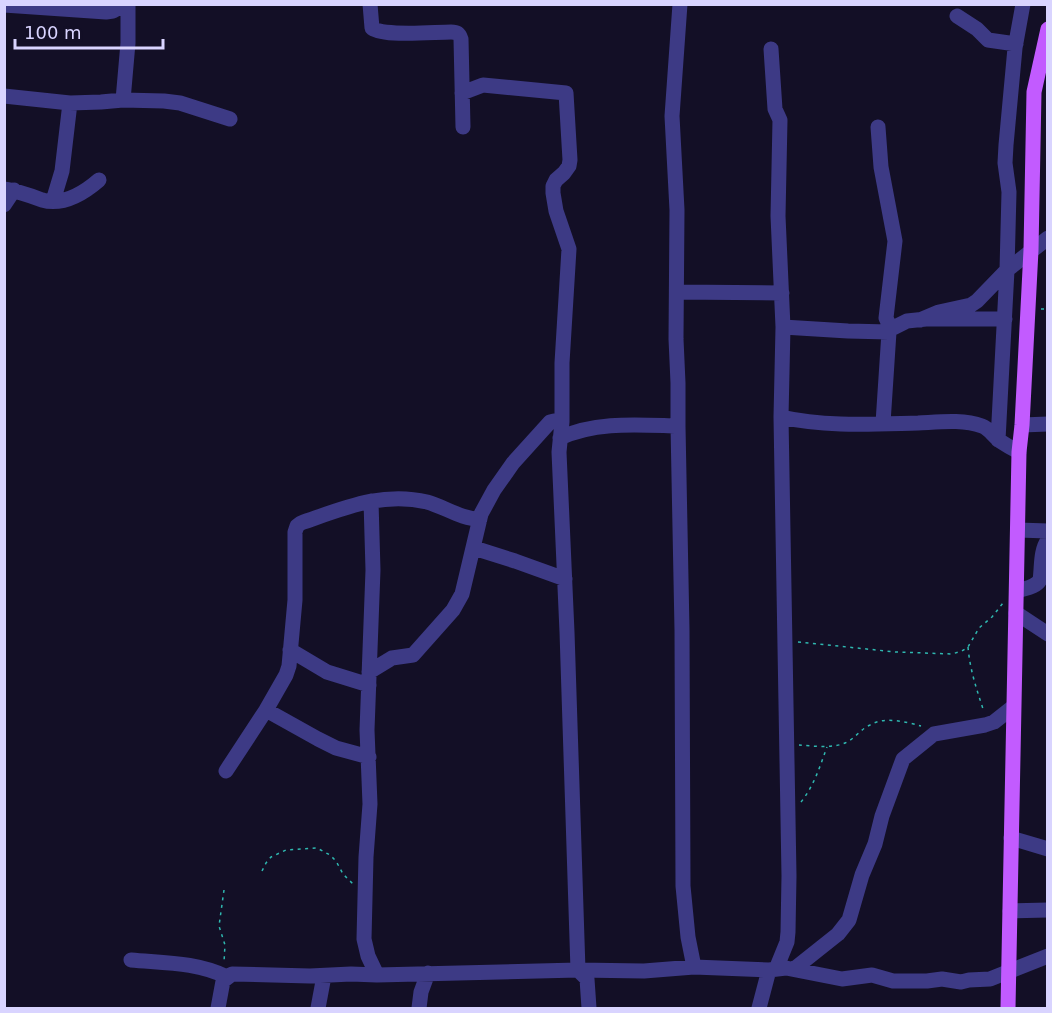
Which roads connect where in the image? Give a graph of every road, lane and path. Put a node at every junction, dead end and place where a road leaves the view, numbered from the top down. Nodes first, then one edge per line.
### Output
1 (126, 4) edge
2 (370, 4) edge
3 (680, 4) edge
4 (1023, 4) edge
5 (4, 5) edge
6 (957, 16) dead end
7 (1047, 29) edge
8 (1016, 44) junction
9 (771, 49) dead end
10 (462, 93) junction
11 (4, 96) edge
12 (123, 100) junction
13 (70, 102) junction
14 (230, 119) dead end
15 (463, 127) dead end
16 (878, 127) dead end
17 (99, 180) dead end
18 (9, 190) edge
19 (53, 201) junction
20 (4, 205) edge
21 (1047, 238) edge
22 (1031, 250) junction
23 (1007, 270) junction
24 (677, 292) junction
25 (782, 293) junction
26 (1005, 319) junction
27 (920, 320) junction
28 (783, 327) junction
29 (890, 331) junction
30 (782, 417) junction
31 (883, 423) junction
32 (1047, 424) edge
33 (1022, 425) junction
34 (678, 426) junction
35 (561, 430) junction
36 (998, 440) junction
37 (1019, 453) junction
38 (371, 501) junction
39 (480, 519) junction
40 (1018, 530) junction
41 (1047, 531) edge
42 (1047, 540) edge
43 (474, 548) junction
44 (565, 579) junction
45 (1017, 588) junction
46 (1016, 614) junction
47 (1047, 634) edge
48 (785, 641) junction
49 (968, 647) junction
50 (290, 650) junction
51 (369, 679) junction
52 (1013, 707) junction
53 (266, 710) junction
54 (990, 724) junction
55 (923, 727) dead end
56 (786, 745) junction
57 (827, 747) junction
58 (369, 757) junction
59 (226, 771) dead end
60 (800, 804) dead end
61 (1011, 838) junction
62 (1047, 849) edge
63 (262, 871) dead end
64 (224, 890) dead end
65 (365, 895) junction
66 (1047, 910) edge
67 (1010, 911) junction
68 (1047, 956) edge
69 (131, 960) dead end
70 (694, 967) junction
71 (773, 969) junction
72 (794, 969) junction
73 (578, 970) junction
74 (1009, 972) junction
75 (428, 973) junction
76 (377, 975) junction
77 (225, 976) junction
78 (324, 976) junction
79 (218, 1008) edge
80 (318, 1008) edge
81 (419, 1008) edge
82 (589, 1008) edge
83 (759, 1008) edge
84 (1008, 1008) edge

1 - 5 street
1 - 12 street
2 - 10 street
3 - 24 street
4 - 8 street
6 - 8 street
7 - 22 main road
8 - 23 street
9 - 25 street
10 - 15 street
10 - 35 street
11 - 13 street
12 - 13 street
12 - 14 street
13 - 19 street
16 - 29 street
17 - 19 street
18 - 19 street
18 - 20 street
21 - 22 street
22 - 23 street
22 - 33 main road
23 - 26 street
23 - 27 street
24 - 25 street
24 - 34 street
25 - 28 street
26 - 27 street
26 - 36 street
27 - 29 street
28 - 29 street
28 - 30 street
29 - 31 street
30 - 31 street
30 - 48 street
31 - 36 street
32 - 33 street
33 - 37 main road
34 - 35 street
34 - 70 street
35 - 39 street
35 - 44 street
36 - 37 street
37 - 40 main road
38 - 39 street
38 - 50 street
38 - 51 street
39 - 43 street
40 - 41 street
40 - 45 main road
42 - 45 street
43 - 44 street
43 - 51 street
44 - 73 street
45 - 46 main road
45 - 49 path
46 - 47 street
46 - 52 main road
48 - 49 path
48 - 56 street
49 - 54 path
50 - 51 street
50 - 53 street
51 - 58 street
52 - 54 street
52 - 61 main road
53 - 58 street
53 - 59 street
54 - 72 street
55 - 57 path
56 - 57 path
56 - 71 street
57 - 60 path
58 - 65 street
61 - 62 street
61 - 67 main road
63 - 65 path
64 - 77 path
65 - 76 street
66 - 67 street
67 - 74 main road
68 - 74 street
69 - 77 street
70 - 71 street
70 - 73 street
71 - 72 street
71 - 83 street
72 - 74 street
73 - 75 street
73 - 82 street
74 - 84 main road
75 - 76 street
75 - 81 street
76 - 78 street
77 - 78 street
77 - 79 street
78 - 80 street

